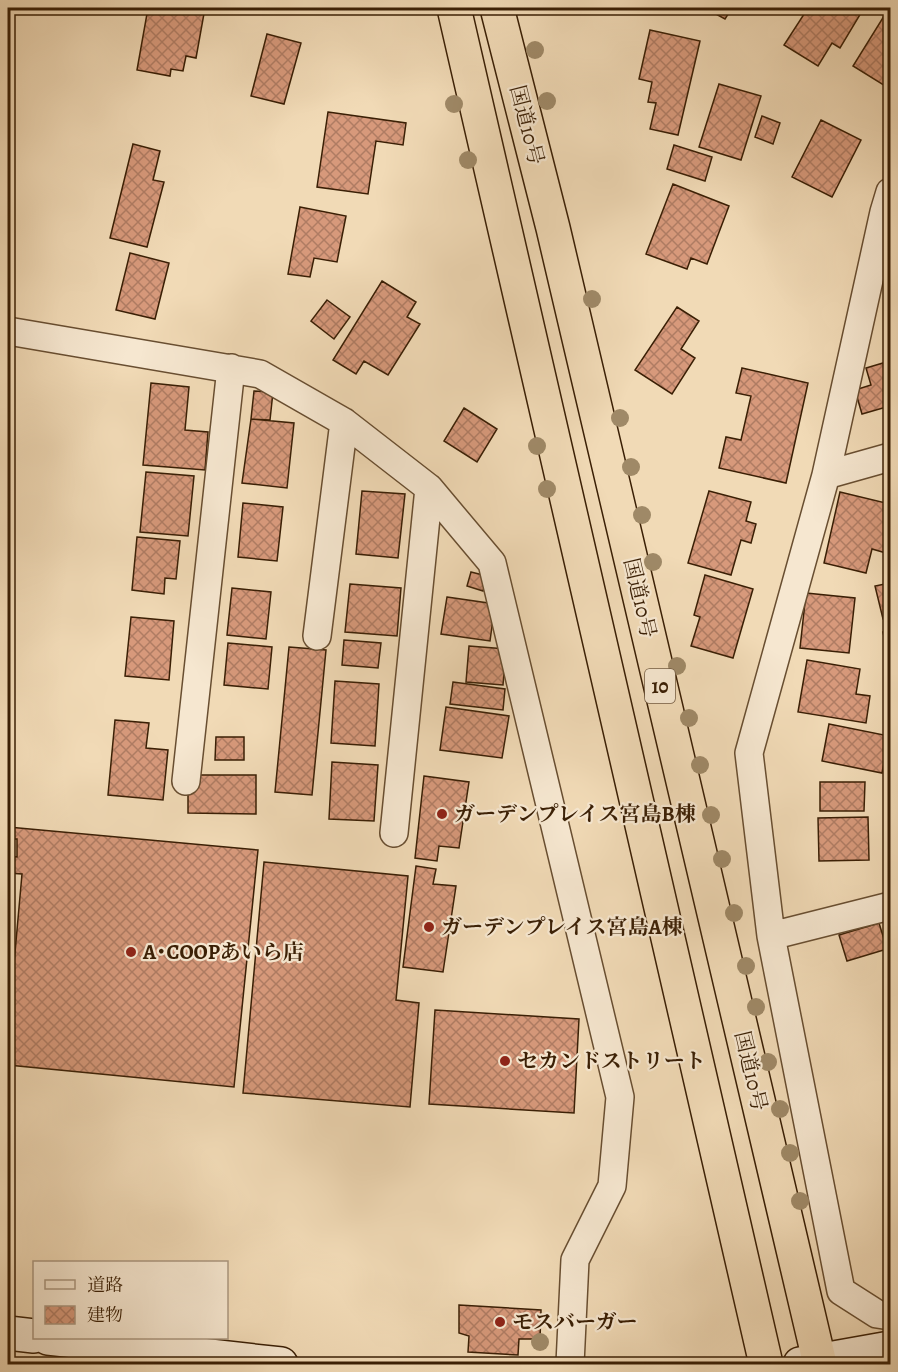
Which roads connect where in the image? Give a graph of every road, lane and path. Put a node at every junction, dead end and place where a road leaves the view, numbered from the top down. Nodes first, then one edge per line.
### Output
1 (454, 8) edge
2 (496, 8) edge
3 (891, 192) edge
4 (8, 331) edge
5 (231, 368) junction
6 (344, 422) junction
7 (891, 458) edge
8 (826, 475) junction
9 (429, 488) junction
10 (317, 636) dead end
11 (186, 781) dead end
12 (394, 833) dead end
13 (891, 906) edge
14 (771, 936) junction
15 (891, 1316) edge
16 (8, 1333) edge
17 (33, 1336) edge
18 (57, 1339) edge
19 (891, 1348) edge
20 (813, 1363) edge
21 (281, 1365) edge
22 (570, 1365) edge
23 (766, 1365) edge

1 - 23 highway, 10
2 - 20 highway, 国道10号 / 10
3 - 8 street
4 - 5 street
5 - 6 street
5 - 11 street
6 - 9 street
6 - 10 street
7 - 8 street
8 - 14 street
9 - 12 street
9 - 22 street
13 - 14 street
14 - 15 street
16 - 17 street
18 - 21 street
19 - 20 street

